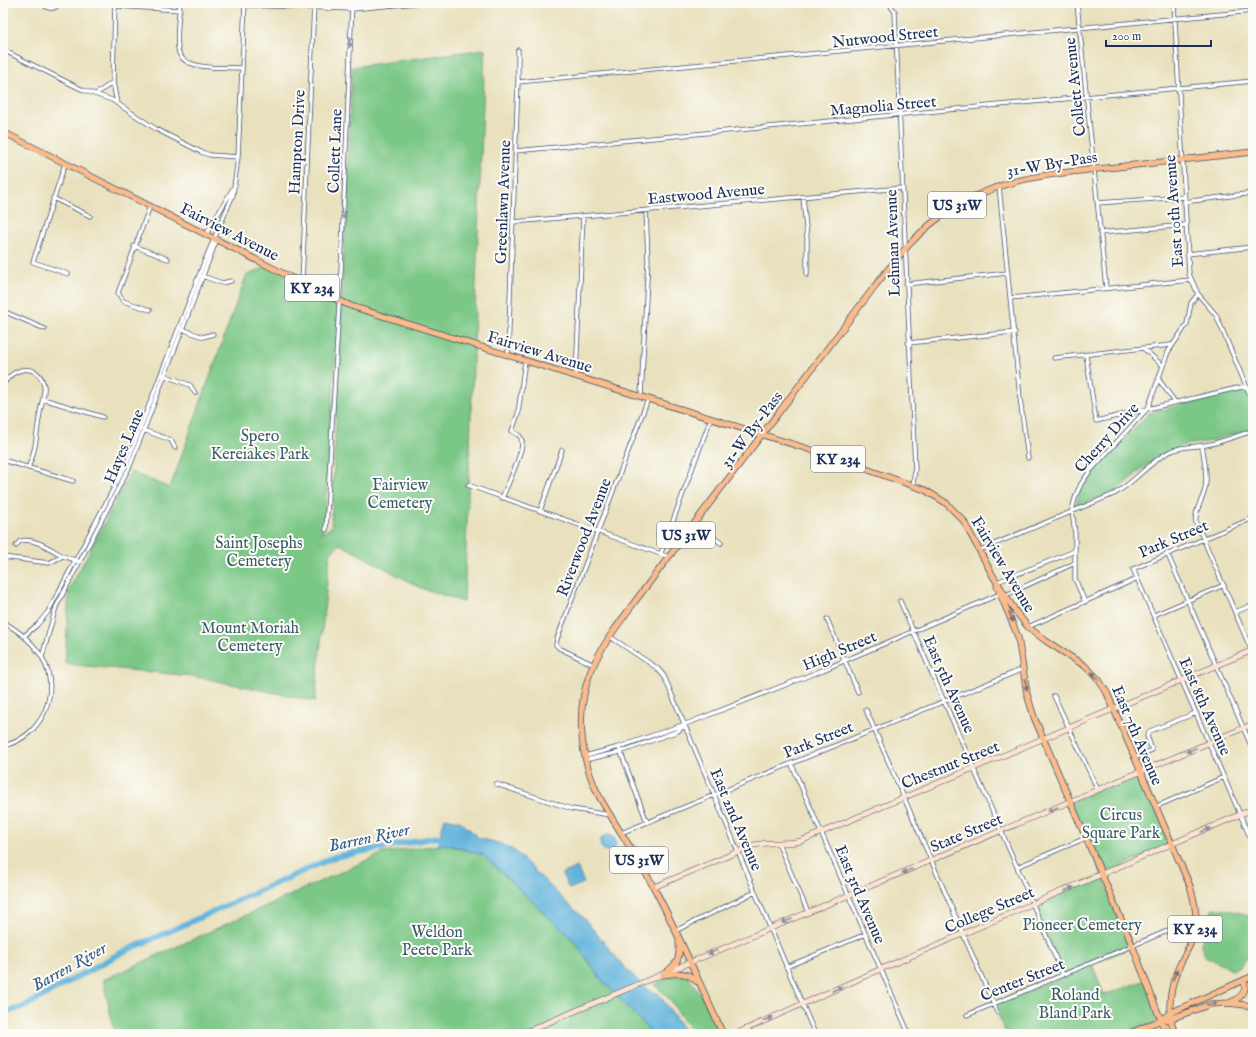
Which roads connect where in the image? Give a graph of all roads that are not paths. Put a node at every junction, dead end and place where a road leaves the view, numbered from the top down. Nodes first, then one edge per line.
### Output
1 (43, 3) edge
2 (60, 3) edge
3 (180, 3) edge
4 (352, 3) edge
5 (417, 3) edge
6 (888, 3) edge
7 (1077, 3) edge
8 (1174, 3) edge
9 (115, 4) edge
10 (244, 4) edge
11 (314, 5) edge
12 (352, 9) junction
13 (180, 10) junction
14 (1253, 11) edge
15 (1175, 19) junction
16 (1080, 27) junction
17 (896, 47) junction
18 (3, 50) edge
19 (518, 50) dead end
20 (242, 68) junction
21 (1253, 81) edge
22 (113, 82) junction
23 (518, 82) junction
24 (1178, 88) junction
25 (96, 95) junction
26 (1087, 98) junction
27 (117, 103) junction
28 (899, 116) junction
29 (3, 132) edge
30 (515, 151) junction
31 (1253, 152) edge
32 (238, 157) junction
33 (1181, 160) junction
34 (65, 164) junction
35 (1094, 169) junction
36 (236, 184) junction
37 (999, 185) junction
38 (902, 188) junction
39 (1253, 194) edge
40 (803, 197) junction
41 (1183, 197) junction
42 (53, 198) junction
43 (1184, 202) junction
44 (1097, 203) junction
45 (150, 206) junction
46 (646, 210) junction
47 (90, 216) dead end
48 (583, 217) junction
49 (513, 222) junction
50 (1185, 225) junction
51 (207, 233) junction
52 (1100, 233) junction
53 (216, 238) junction
54 (134, 246) junction
55 (1253, 247) edge
56 (904, 249) junction
57 (1187, 254) junction
58 (168, 259) dead end
59 (1008, 273) junction
60 (68, 274) dead end
61 (807, 275) dead end
62 (201, 276) junction
63 (1191, 280) junction
64 (231, 281) dead end
65 (302, 283) junction
66 (906, 284) junction
67 (1106, 288) junction
68 (1198, 294) junction
69 (1010, 298) junction
70 (339, 301) junction
71 (150, 310) dead end
72 (3, 311) edge
73 (181, 328) junction
74 (45, 329) dead end
75 (1015, 332) junction
76 (213, 334) dead end
77 (908, 343) junction
78 (1171, 345) junction
79 (1144, 349) junction
80 (508, 355) junction
81 (1086, 355) junction
82 (1054, 358) dead end
83 (525, 360) junction
84 (1163, 366) junction
85 (163, 375) junction
86 (576, 376) junction
87 (1159, 380) junction
88 (3, 386) edge
89 (1246, 386) junction
90 (195, 392) dead end
91 (1251, 394) edge
92 (641, 396) junction
93 (43, 399) junction
94 (648, 399) junction
95 (1175, 402) junction
96 (1253, 402) edge
97 (1148, 408) junction
98 (103, 417) dead end
99 (711, 418) junction
100 (142, 430) junction
101 (1253, 431) edge
102 (763, 435) junction
103 (1202, 445) junction
104 (176, 448) dead end
105 (562, 450) dead end
106 (1028, 458) dead end
107 (3, 460) edge
108 (28, 468) junction
109 (73, 481) dead end
110 (468, 485) dead end
111 (913, 485) junction
112 (502, 498) junction
113 (1072, 510) junction
114 (540, 511) junction
115 (1253, 518) edge
116 (695, 524) junction
117 (326, 530) dead end
118 (597, 531) junction
119 (1203, 539) junction
120 (721, 544) dead end
121 (16, 546) dead end
122 (980, 550) junction
123 (1076, 551) junction
124 (661, 553) junction
125 (1167, 554) junction
126 (63, 556) junction
127 (3, 557) edge
128 (669, 557) junction
129 (75, 560) junction
130 (80, 562) junction
131 (1075, 563) junction
132 (993, 576) junction
133 (1136, 579) junction
134 (997, 582) junction
135 (1224, 585) junction
136 (1003, 595) junction
137 (900, 600) dead end
138 (1188, 601) junction
139 (1085, 602) junction
140 (1253, 605) edge
141 (1235, 612) junction
142 (1154, 616) junction
143 (827, 618) dead end
144 (3, 622) edge
145 (1028, 627) junction
146 (913, 631) junction
147 (24, 636) junction
148 (610, 636) junction
149 (1253, 652) edge
150 (42, 657) junction
151 (844, 660) junction
152 (594, 665) junction
153 (1217, 666) junction
154 (1023, 669) junction
155 (1182, 681) junction
156 (858, 692) dead end
157 (1054, 696) dead end
158 (945, 701) junction
159 (866, 710) dead end
160 (1114, 710) junction
161 (1196, 713) junction
162 (685, 724) junction
163 (1253, 724) edge
164 (1070, 728) junction
165 (1244, 728) junction
166 (874, 729) junction
167 (1043, 739) junction
168 (1209, 743) junction
169 (3, 746) edge
170 (619, 747) junction
171 (1253, 750) edge
172 (620, 752) junction
173 (585, 758) junction
174 (1134, 758) junction
175 (791, 763) junction
176 (973, 769) junction
177 (1140, 772) junction
178 (1224, 777) junction
179 (496, 784) dead end
180 (1098, 790) junction
181 (714, 794) junction
182 (904, 797) junction
183 (1070, 802) junction
184 (1156, 807) junction
185 (1253, 809) edge
186 (610, 815) junction
187 (1241, 815) junction
188 (647, 822) junction
189 (1001, 831) junction
190 (621, 832) junction
191 (822, 832) junction
192 (1086, 838) junction
193 (778, 843) junction
194 (1172, 844) junction
195 (1253, 844) edge
196 (738, 851) junction
197 (931, 861) junction
198 (1017, 867) junction
199 (1102, 875) junction
200 (654, 888) junction
201 (755, 892) junction
202 (849, 895) junction
203 (1033, 904) junction
204 (808, 912) junction
205 (1196, 919) junction
206 (770, 928) junction
207 (675, 931) junction
208 (866, 934) junction
209 (962, 934) junction
210 (678, 938) junction
211 (1133, 947) junction
212 (690, 962) junction
213 (786, 967) junction
214 (881, 969) junction
215 (661, 975) junction
216 (1063, 975) junction
217 (1253, 976) edge
218 (1244, 980) junction
219 (702, 990) junction
220 (1229, 1003) junction
221 (801, 1004) junction
222 (994, 1004) junction
223 (1253, 1006) edge
224 (997, 1012) dead end
225 (1170, 1013) junction
226 (967, 1014) dead end
227 (1161, 1020) junction
228 (1170, 1020) junction
229 (522, 1034) edge
230 (723, 1034) edge
231 (735, 1034) edge
232 (815, 1034) edge
233 (909, 1034) edge
234 (1128, 1034) edge
235 (1166, 1034) edge
236 (1175, 1034) edge

1 - 2 street
3 - 13 street
4 - 12 street, Collett Lane
5 - 12 street
6 - 17 street, Lehman Avenue
7 - 16 street, Collett Avenue
8 - 15 street, East 10th Avenue
9 - 13 street
9 - 22 street
10 - 11 street
10 - 20 street
11 - 12 street
11 - 65 street, Hampton Drive
12 -> 70 street, Collett Lane
13 - 20 street
14 - 15 street, Nutwood Street
15 - 16 street, Nutwood Street
15 - 24 street, East 10th Avenue
16 - 17 street, Nutwood Street
16 - 26 street, Collett Avenue
17 - 23 street, Nutwood Street
17 - 28 street, Lehman Avenue
18 - 25 street
19 - 23 street, Greenlawn Avenue
20 - 32 street
21 - 24 street, Magnolia Street
22 - 25 street
22 - 27 street
23 - 30 street, Greenlawn Avenue
24 - 26 street, Magnolia Street
24 - 33 street, East 10th Avenue
25 - 27 street
26 - 28 street, Magnolia Street
26 - 35 street, Collett Avenue
27 - 32 street
28 - 30 street, Magnolia Street
28 - 38 street, Lehman Avenue
29 - 34 main road, Fairview Avenue / KY 234
30 - 49 street, Greenlawn Avenue
31 - 33 main road, 31-W By-Pass / US 31W
32 - 36 street
33 - 35 main road, 31-W By-Pass / US 31W
33 - 41 street, East 10th Avenue
34 - 42 street
34 - 45 main road, Fairview Avenue / KY 234
35 - 37 main road, 31-W By-Pass / US 31W
35 - 44 street, Collett Avenue
36 - 51 street
36 - 53 street, Hayes Lane
37 - 56 main road, 31-W By-Pass / US 31W
37 - 59 street
38 - 40 street, Eastwood Avenue
38 - 56 street, Lehman Avenue
39 - 43 street
40 - 46 street, Eastwood Avenue
40 - 61 street
41 - 43 street, East 10th Avenue
41 - 44 street
42 - 47 street
42 - 60 street
43 - 50 street, East 10th Avenue
44 - 52 street, Collett Avenue
45 - 51 main road, Fairview Avenue / KY 234
45 - 54 street
46 - 48 street, Eastwood Avenue
46 - 92 street
48 - 49 street, Eastwood Avenue
48 - 86 street
49 - 80 street, Greenlawn Avenue
50 - 52 street
50 - 57 street, East 10th Avenue
51 - 53 main road, Fairview Avenue / KY 234
52 - 67 street, Collett Avenue
53 - 62 street, Hayes Lane
53 - 65 main road, Fairview Avenue / KY 234
54 - 58 street
54 - 71 street
55 - 57 street
56 - 66 street, Lehman Avenue
56 - 102 main road, 31-W By-Pass / US 31W
57 - 63 street, East 10th Avenue
59 - 66 street
59 - 69 street
62 - 64 street
62 - 73 street, Hayes Lane
63 - 67 street
63 - 68 street, East 10th Avenue
65 - 70 main road, Fairview Avenue / KY 234
66 - 77 street, Lehman Avenue
67 - 69 street
68 - 78 street, Cherry Drive
68 - 89 street, East 10th Avenue
69 - 75 street
70 - 80 main road, Fairview Avenue / KY 234
70 - 117 street, Collett Lane
72 - 74 street
73 - 76 street
73 - 85 street, Hayes Lane
75 - 77 street
75 - 106 street
77 - 111 street, Lehman Avenue
78 - 79 street
78 - 84 street, Cherry Drive
79 - 81 street
79 - 84 street
80 - 83 main road, Fairview Avenue / KY 234
81 - 82 street
81 - 97 street
83 - 86 main road, Fairview Avenue / KY 234
83 - 112 street
84 - 87 street, Cherry Drive
85 - 90 street
85 - 100 street, Hayes Lane
86 - 92 main road, Fairview Avenue / KY 234
87 - 95 street
87 - 97 street, Cherry Drive
88 - 93 street
89 - 91 street, East 10th Avenue
89 - 95 street
91 - 96 street, East 10th Avenue
92 - 94 main road, Fairview Avenue / KY 234
93 - 98 street
93 - 108 street
94 - 99 main road, Fairview Avenue / KY 234
94 - 118 street, Riverwood Avenue
95 - 97 street
97 - 113 street, Cherry Drive
99 - 102 main road, Fairview Avenue / KY 234
99 - 124 street
100 - 104 street
100 - 129 street, Hayes Lane
100 - 130 street, Hayes Lane
101 - 103 street
102 - 111 main road, Fairview Avenue / KY 234
102 - 116 main road, 31-W By-Pass / US 31W
103 - 113 street
103 - 119 street
105 - 114 street
107 - 108 street
108 - 109 street
110 - 112 street
111 - 122 main road, Fairview Avenue / KY 234
112 - 114 street
113 - 122 street
113 - 123 street
114 - 118 street
115 - 119 street, Park Street
116 - 120 street
116 - 128 main road, 31-W By-Pass / US 31W
118 - 124 street
118 - 152 street, Riverwood Avenue
119 - 125 street, Park Street
119 - 135 street
121 - 126 street
122 - 132 main road, Fairview Avenue / KY 234
123 - 131 street
123 - 134 street
124 - 128 street
125 - 133 street, Park Street
125 - 138 street
126 - 127 street
126 - 129 street
128 - 148 main road, 31-W By-Pass / US 31W
129 - 130 street
129 - 147 street, Hayes Lane
130 - 150 street, Hayes Lane
131 - 136 street, High Street
131 - 139 street
132 - 134 main road, Fairview Avenue / KY 234
132 - 136 main road, KY 234
133 - 139 street, Park Street
133 - 142 street, East 8th Avenue
134 - 136 main road, Fairview Avenue / KY 234
135 - 138 street
135 - 141 street
136 - 145 main road, Fairview Avenue / KY 234
136 - 146 street, High Street
136 -> 154 main road, KY 234
137 - 146 street, East 5th Avenue
138 - 142 street
138 - 153 street
139 - 145 street, Park Street
140 - 141 street
141 - 149 street
142 - 155 street, East 8th Avenue
143 - 151 street
144 - 147 street
160 -> 145 main road, East 7th Avenue / KY 234
146 - 151 street, High Street
146 - 158 street, East 5th Avenue
147 - 150 street
148 - 152 main road, 31-W By-Pass / US 31W
148 - 162 street, East 2nd Avenue
149 - 153 street, Chestnut Street
150 - 169 street
151 - 156 street
151 - 162 street, High Street
152 - 173 main road, 31-W By-Pass / US 31W
153 - 155 street, Chestnut Street
153 - 165 street
154 - 158 street, Park Street
154 -> 167 main road, KY 234
155 - 160 street, Chestnut Street
155 - 161 street, East 8th Avenue
157 - 164 street
158 - 166 street, Park Street
158 - 176 street, East 5th Avenue
159 - 166 street
160 - 164 street, Chestnut Street
160 - 174 main road, East 7th Avenue / KY 234
161 - 168 street, East 8th Avenue
161 - 174 street
162 - 170 street
162 - 172 street
162 - 181 street, East 2nd Avenue
163 - 165 street, State Street
164 - 167 street, Chestnut Street
164 - 180 street
165 - 168 street, State Street
165 - 171 street
166 - 175 street, Park Street
166 - 182 street
167 - 176 street, Chestnut Street
167 - 183 main road, KY 234
168 -> 177 street, State Street
168 - 178 street, East 8th Avenue
170 - 172 street
170 - 173 street
172 - 173 street
172 - 188 street
173 - 186 main road, 31-W By-Pass / US 31W
174 - 177 main road, East 7th Avenue / KY 234
175 - 181 street, Park Street
175 - 191 street, East 3rd Avenue
176 - 182 street, Chestnut Street
176 - 189 street, East 5th Avenue
177 - 180 street, State Street
177 - 184 main road, East 7th Avenue / KY 234
178 - 184 street
178 - 187 street, East 8th Avenue
179 - 186 street
180 - 183 street, State Street
181 - 188 street, Park Street
181 - 196 street, East 2nd Avenue
182 - 191 street, Chestnut Street
182 - 197 street
183 -> 189 street, State Street
183 - 192 main road, KY 234
184 - 194 main road, East 7th Avenue / KY 234
185 - 187 street, College Street
186 - 190 main road, 31-W By-Pass / US 31W
194 -> 187 street, College Street
187 - 195 street, East 8th Avenue
188 - 190 street, Park Street
189 - 197 street, State Street
189 - 198 street, East 5th Avenue
190 - 200 main road, 31-W By-Pass / US 31W
191 - 193 street, Chestnut Street
191 - 202 street, East 3rd Avenue
192 - 198 street
192 - 199 main road, KY 234
193 - 196 street, Chestnut Street
193 - 204 street
194 - 199 street, College Street
194 - 205 main road, East 7th Avenue / KY 234
196 - 200 street, Chestnut Street
196 - 201 street, East 2nd Avenue
197 -> 202 street, State Street
197 - 209 street
198 - 203 street, East 5th Avenue
203 -> 199 street, College Street
199 - 211 main road, KY 234
200 - 207 main road, 31-W By-Pass / US 31W
201 - 206 street, East 2nd Avenue
201 - 207 street
202 - 204 street, State Street
202 - 208 street, East 3rd Avenue
203 - 209 street, College Street
203 - 216 street, East 5th Avenue
204 -> 206 street, State Street
205 - 211 street, Center Street
225 -> 205 main road, East 7th Avenue / KY 234
206 -> 212 street, State Street
206 - 213 street, East 2nd Avenue
207 - 210 main road, 31-W By-Pass / US 31W
208 - 213 street
208 - 214 street, East 3rd Avenue
209 - 214 street, College Street
209 - 222 street
210 - 212 main road, 31-W By-Pass / US 31W
210 - 215 main road
211 - 216 street, Center Street
211 - 227 main road, KY 234
212 - 215 street, State Street
212 - 219 main road, US 31W
213 - 221 street, East 2nd Avenue
221 -> 214 street, College Street
214 - 233 street, East 3rd Avenue
215 - 219 main road
215 - 229 street, State Street
216 - 222 street, Center Street
217 - 218 main road
218 - 220 main road
218 - 225 main road
219 - 230 main road, US 31W
220 - 223 main road
228 -> 220 main road
231 -> 221 street, College Street
221 - 232 street, East 2nd Avenue
222 - 224 street
222 - 226 street, Center Street
225 - 227 main road
225 - 228 main road, East 7th Avenue
227 - 228 main road
227 - 234 main road
227 - 235 main road
228 - 236 main road, East 7th Avenue

